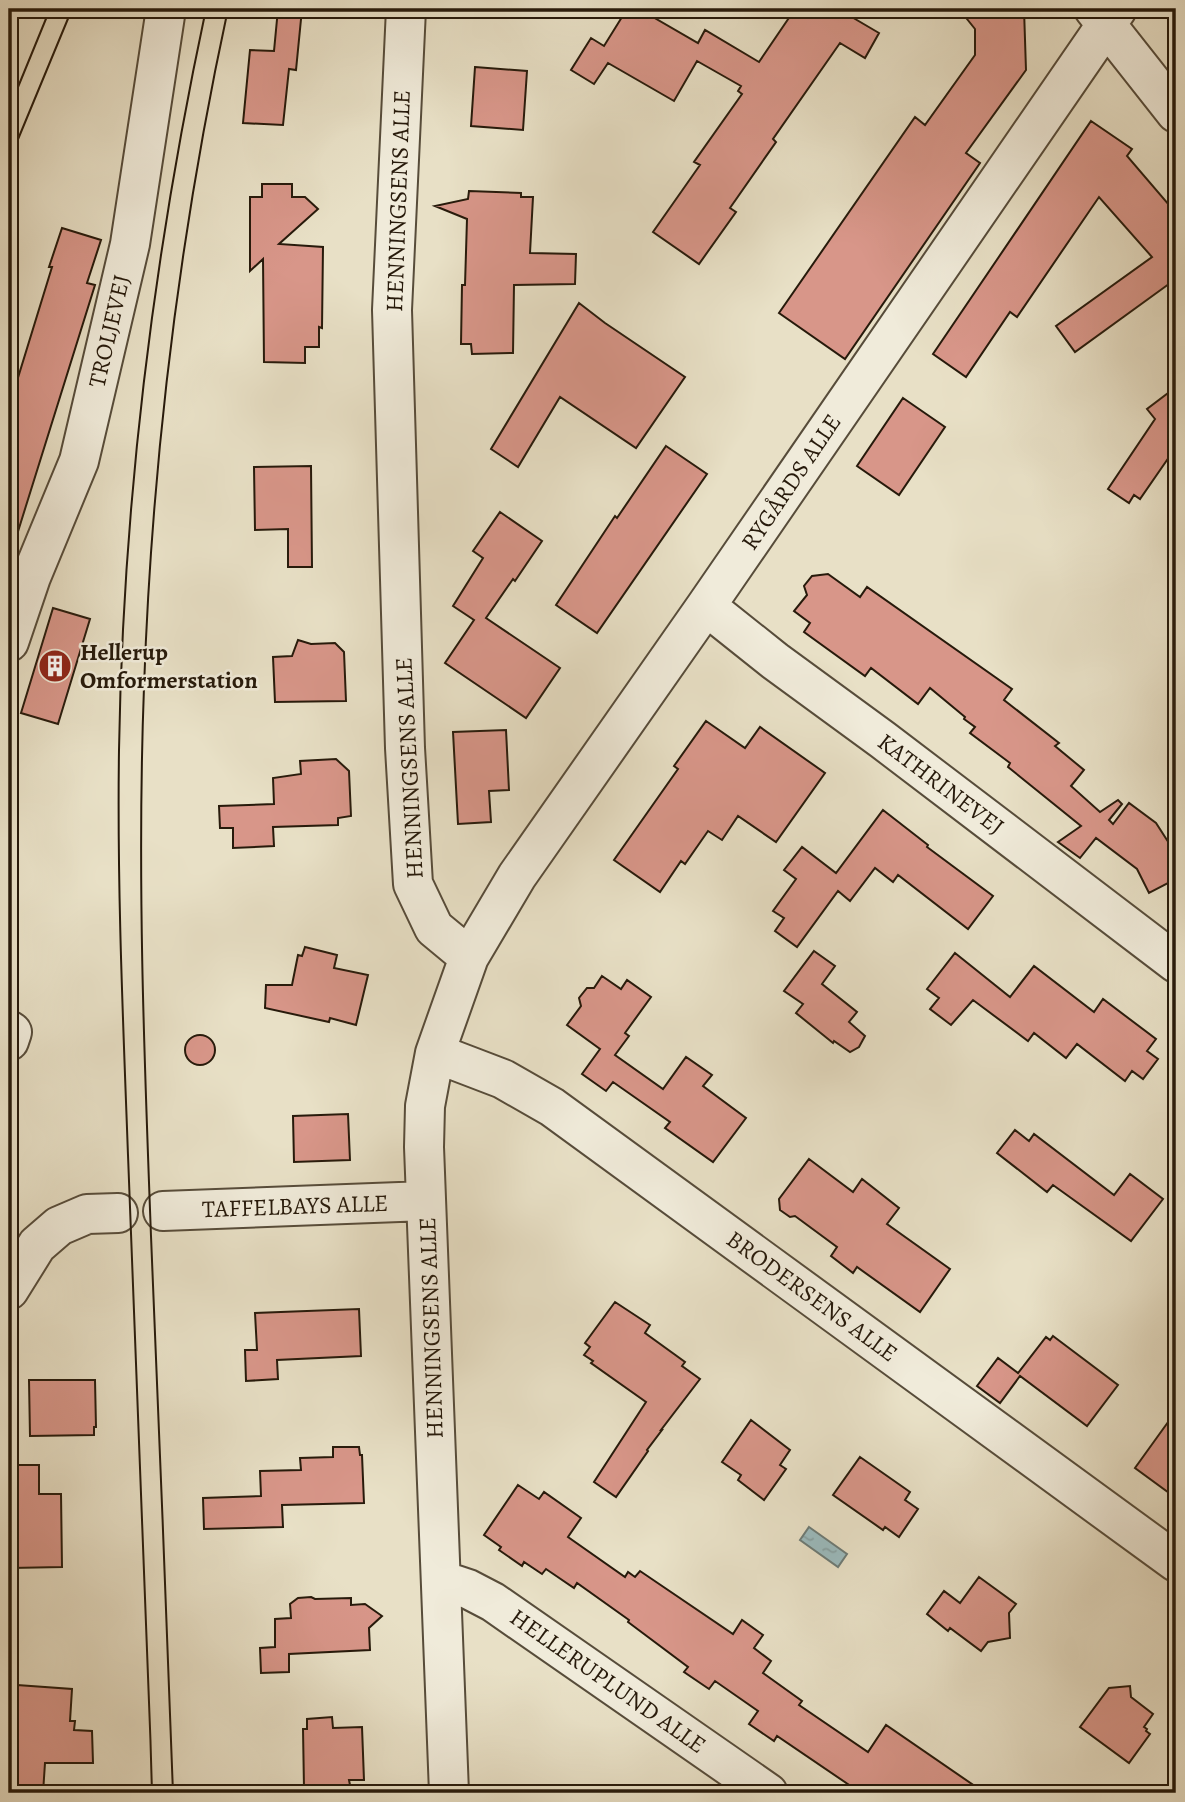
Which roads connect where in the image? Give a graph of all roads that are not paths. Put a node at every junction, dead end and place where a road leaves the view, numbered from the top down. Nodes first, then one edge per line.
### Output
1 (166, 9) edge
2 (407, 9) edge
3 (1106, 14) edge
4 (1176, 113) edge
5 (706, 606) junction
6 (9, 642) edge
7 (469, 957) junction
8 (1176, 962) edge
9 (9, 1030) edge
10 (9, 1041) edge
11 (435, 1053) junction
12 (426, 1201) junction
13 (163, 1211) dead end
14 (118, 1213) dead end
15 (9, 1290) edge
16 (1176, 1562) edge
17 (441, 1580) junction
18 (449, 1793) edge
19 (768, 1793) edge

1 - 6 street, TROLJEVEJ
2 - 7 street, HENNINGSENS ALLE
3 - 4 street
3 - 5 street, RYGÅRDS ALLE
5 - 7 street, RYGÅRDS ALLE
5 - 8 street, KATHRINEVEJ
7 - 11 street, HENNINGSENS ALLE
9 - 10 street
11 - 12 street, HENNINGSENS ALLE
11 - 16 street, BRODERSENS ALLE
12 - 13 street, TAFFELBAYS ALLE
12 - 17 street, HENNINGSENS ALLE
14 - 15 street
17 - 18 street, HENNINGSENS ALLE
17 - 19 street, HELLERUPLUND ALLE

